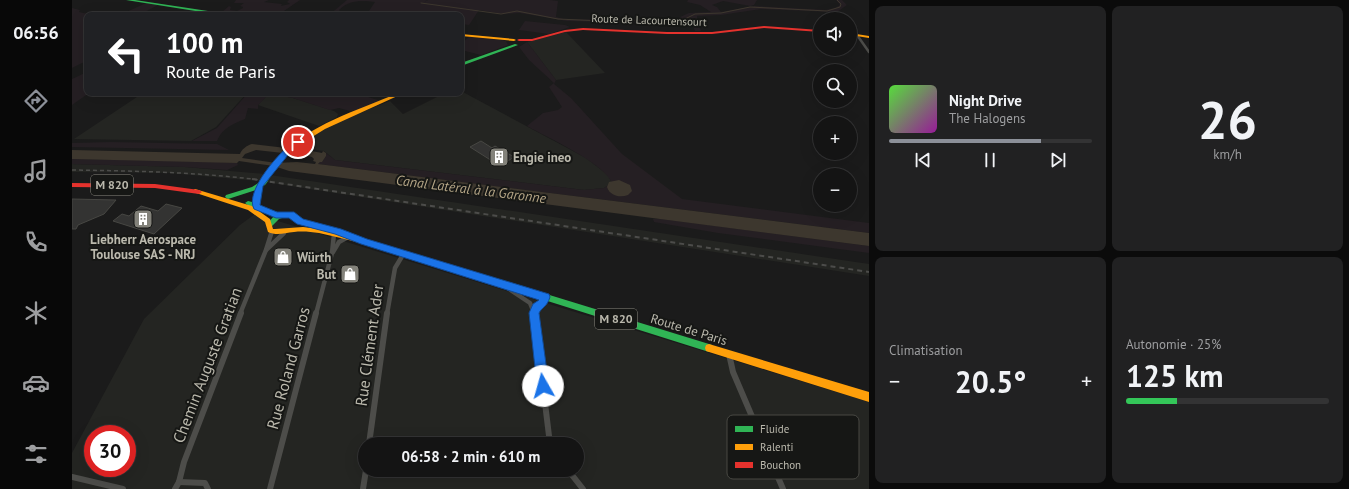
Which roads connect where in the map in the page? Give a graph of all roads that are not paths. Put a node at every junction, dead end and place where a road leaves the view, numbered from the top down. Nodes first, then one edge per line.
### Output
1 (128, 0) edge
2 (208, 12) edge
3 (813, 30) edge
4 (464, 35) edge
5 (857, 35) edge
6 (869, 37) edge
7 (857, 38) edge
8 (515, 43) junction
9 (869, 52) edge
10 (464, 64) edge
11 (395, 96) edge
12 (261, 184) junction
13 (72, 185) edge
14 (195, 191) junction
15 (228, 197) junction
16 (256, 206) junction
17 (280, 215) junction
18 (297, 219) junction
19 (271, 228) junction
20 (287, 232) junction
21 (334, 234) junction
22 (348, 238) junction
23 (364, 241) junction
24 (266, 250) junction
25 (332, 253) junction
26 (404, 253) junction
27 (500, 283) junction
28 (545, 297) junction
29 (534, 313) junction
30 (729, 354) junction
31 (869, 397) edge
32 (751, 415) edge
33 (370, 437) edge
34 (549, 437) edge
35 (72, 477) edge
36 (365, 477) edge
37 (573, 477) edge
38 (778, 479) edge
39 (179, 482) junction
40 (123, 489) edge
41 (175, 489) edge
42 (208, 489) edge
43 (270, 489) edge
44 (363, 489) edge
45 (582, 489) edge
46 (782, 489) edge

1 - 2 main road
3 - 8 main road, Route de Lacourtensourt
4 - 8 main road
5 - 6 main road
7 - 9 street
8 - 10 main road, Route de Lacourtensourt
11 - 12 main road, bridge
12 - 15 main road
12 - 16 main road
13 - 14 main road, Route de Paris / M 820
14 - 15 main road, Route de Paris / M 820
14 - 19 main road, Route de Paris / M 820
15 - 16 main road, Route de Paris / M 820
16 - 17 main road, Route de Paris / M 820
17 - 18 main road, Route de Paris / M 820
17 - 19 main road
18 - 20 main road
18 - 23 main road, Route de Paris / M 820
19 - 20 main road, Route de Paris / M 820
19 - 24 street, Chemin Auguste Gratian
20 - 21 main road, Route de Paris / M 820
20 - 24 street, Chemin Auguste Gratian
21 - 22 main road, Route de Paris / M 820
21 - 25 street, Rue Roland Garros
22 - 23 main road, Route de Paris / M 820
22 - 25 street, Rue Roland Garros
23 - 26 main road, Route de Paris / M 820
24 - 39 street, Chemin Auguste Gratian
25 - 43 street, Rue Roland Garros
26 - 27 main road, Route de Paris / M 820
26 - 33 street, Rue Clément Ader
27 - 28 main road, Route de Paris / M 820
27 - 29 street
28 - 29 street
28 - 30 main road, Route de Paris / M 820
29 - 34 street
30 - 31 main road, Route de Paris / M 820
30 - 32 street
35 - 40 street
36 - 44 street
37 - 45 street
38 - 46 street
39 - 41 street, Chemin Auguste Gratian
39 - 42 street

